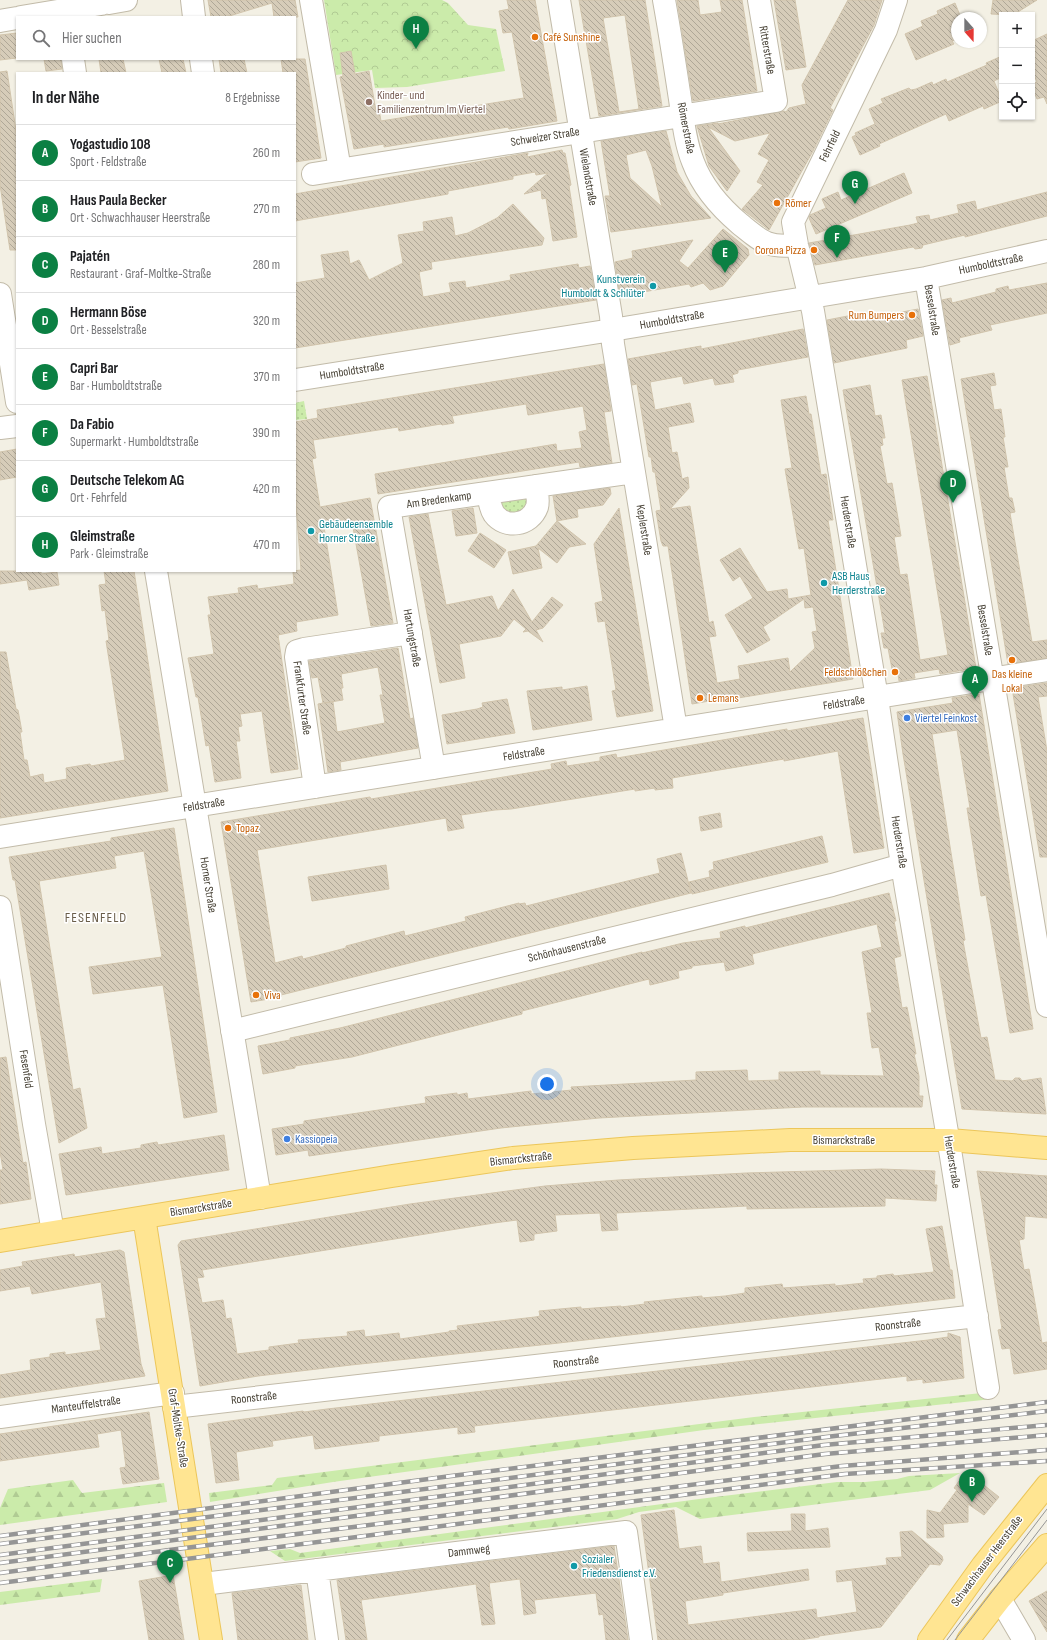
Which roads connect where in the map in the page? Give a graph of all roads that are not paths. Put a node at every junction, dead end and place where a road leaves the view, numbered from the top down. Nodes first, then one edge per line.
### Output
1 (192, 0) edge
2 (311, 0) edge
3 (559, 0) edge
4 (664, 0) edge
5 (759, 0) edge
6 (896, 0) edge
7 (112, 2) edge
8 (65, 9) edge
9 (26, 16) edge
10 (194, 16) edge
11 (16, 18) edge
12 (0, 21) edge
13 (73, 60) edge
14 (201, 60) edge
15 (75, 72) edge
16 (203, 72) edge
17 (776, 101) joint
18 (683, 116) junction
19 (580, 131) junction
20 (340, 170) junction
21 (305, 176) edge
22 (797, 245) junction
23 (1047, 251) edge
24 (926, 278) junction
25 (0, 294) edge
26 (809, 297) junction
27 (612, 330) junction
28 (296, 380) edge
29 (16, 396) edge
30 (16, 426) edge
31 (0, 428) edge
32 (634, 472) junction
33 (536, 486) junction
34 (488, 493) junction
35 (389, 507) joint
36 (156, 572) edge
37 (411, 633) junction
38 (1047, 670) edge
39 (993, 679) junction
40 (877, 698) junction
41 (676, 729) junction
42 (434, 768) junction
43 (316, 787) junction
44 (195, 806) junction
45 (0, 837) edge
46 (902, 865) junction
47 (0, 907) edge
48 (1047, 1006) edge
49 (232, 1031) junction
50 (949, 1140) junction
51 (1047, 1148) edge
52 (260, 1198) junction
53 (144, 1217) junction
54 (53, 1232) junction
55 (0, 1241) edge
56 (977, 1316) junction
57 (988, 1388) dead end
58 (174, 1400) junction
59 (0, 1417) edge
60 (1047, 1485) edge
61 (1047, 1545) edge
62 (317, 1570) junction
63 (203, 1584) junction
64 (1000, 1599) junction
65 (211, 1640) edge
66 (327, 1640) edge
67 (641, 1640) edge
68 (929, 1640) edge
69 (968, 1640) edge
70 (1024, 1640) edge

1 - 10 street
2 - 20 street
3 - 19 street, Wielandstraße
4 - 18 street, Römerstraße
5 - 17 street, Ritterstraße
6 - 22 street, Fehrfeld
7 - 8 street
8 - 9 street
11 - 12 street
13 - 15 street
14 - 16 street
17 - 18 street, Schweizer Straße
18 - 19 street, Schweizer Straße
18 - 22 street, Römerstraße
19 - 20 street, Schweizer Straße
19 - 27 street, Wielandstraße
20 - 21 street, Schweizer Straße
22 - 26 street, Fehrfeld
23 - 24 street, Humboldtstraße
24 - 26 street, Humboldtstraße
24 - 39 street, Besselstraße
25 - 29 street
26 - 27 street, Humboldtstraße
26 - 40 street, Herderstraße
27 - 28 street, Humboldtstraße
27 - 32 street, Keplerstraße
30 - 31 street
32 - 33 street, Am Bredenkamp
32 - 41 street, Keplerstraße
33 - 34 street, Am Bredenkamp
33 - 34 street, Am Bredenkamp
34 - 35 street, Am Bredenkamp
35 - 37 street, Hartungstraße
36 - 44 street, Horner Straße
37 - 42 street, Hartungstraße
37 - 43 street, Frankfurter Straße
38 - 39 street, Feldstraße
39 - 40 street, Feldstraße
39 - 48 street, Besselstraße
40 - 41 street, Feldstraße
40 - 46 street, Herderstraße
41 - 42 street, Feldstraße
42 - 43 street, Feldstraße
43 - 44 street, Feldstraße
44 - 45 street, Feldstraße
44 - 49 street, Horner Straße
46 - 49 street, Schönhausenstraße
46 - 50 street, Herderstraße
47 - 54 street, Fesenfeld
49 - 52 street, Horner Straße
50 - 51 main road, Bismarckstraße
50 - 52 main road, Bismarckstraße
50 - 56 street, Herderstraße
52 - 53 main road, Bismarckstraße
53 - 54 main road, Bismarckstraße
53 - 58 main road, Graf-Moltke-Straße
54 - 55 main road, Bismarckstraße
56 - 57 street, Herderstraße
56 - 58 street, Roonstraße
58 - 59 street, Manteuffelstraße
58 - 63 main road, Graf-Moltke-Straße
60 - 68 main road, Schwachhauser Heerstraße
61 - 64 main road
62 - 63 street, Dammweg
62 - 66 street
62 - 67 street, Dammweg
63 - 65 main road, Graf-Moltke-Straße
64 - 69 main road
64 - 70 street

